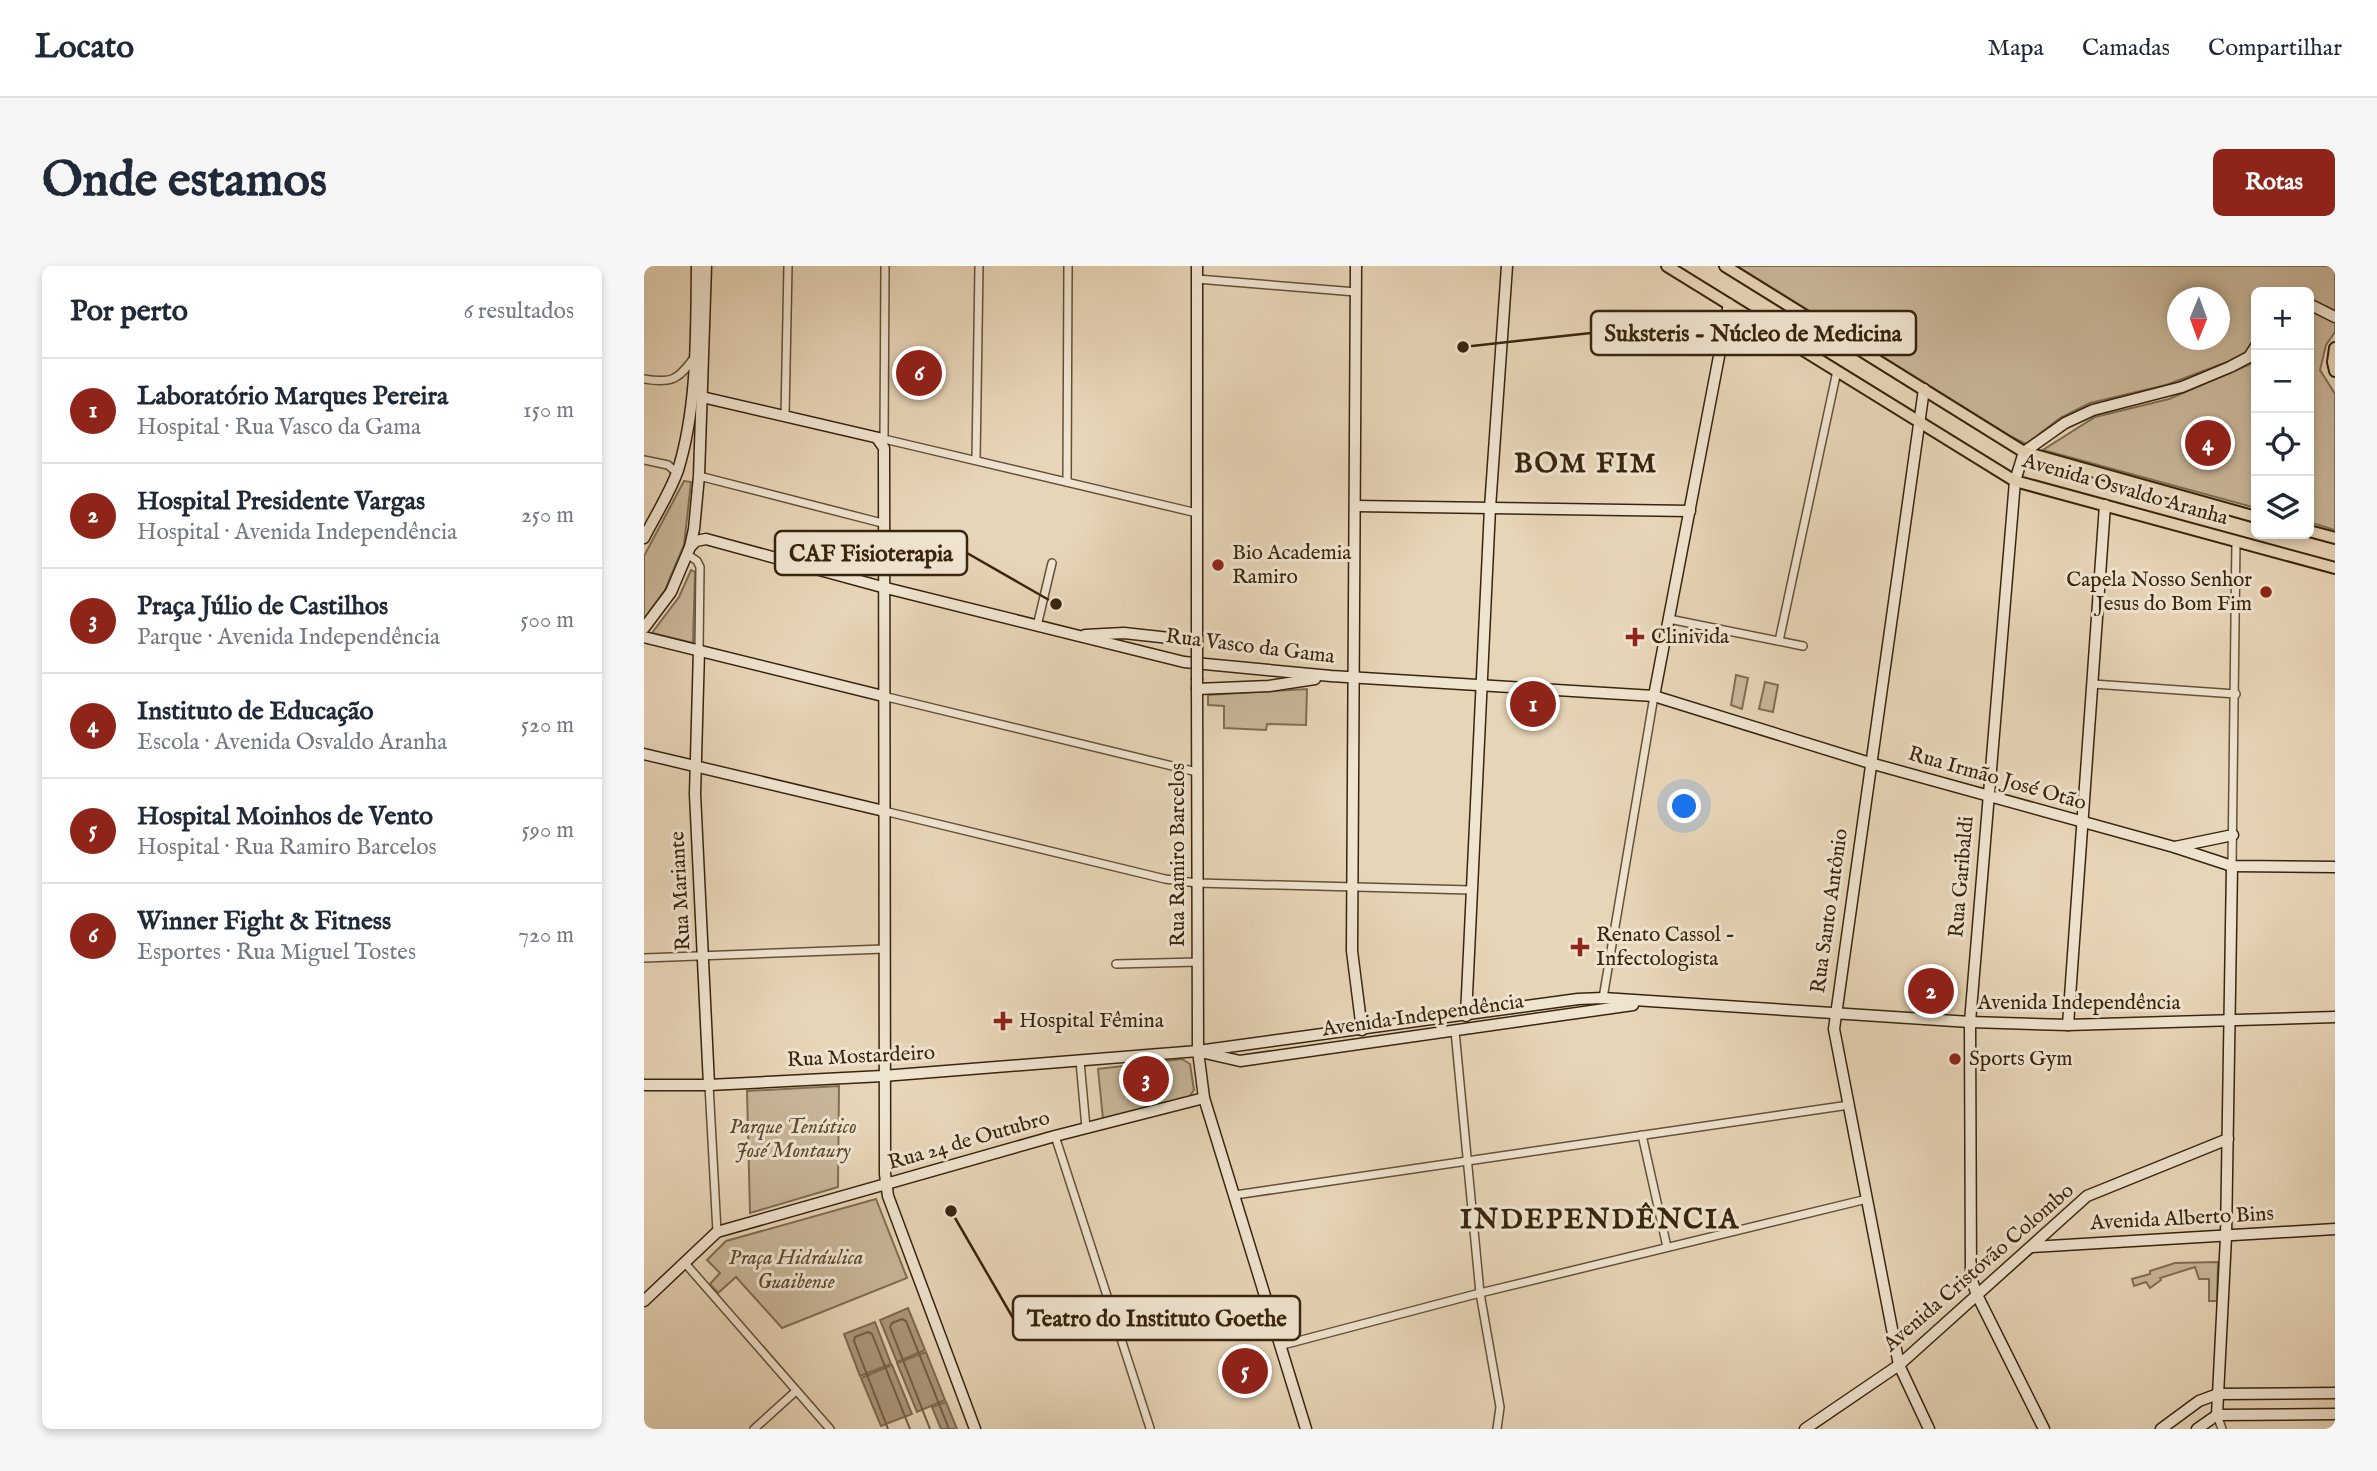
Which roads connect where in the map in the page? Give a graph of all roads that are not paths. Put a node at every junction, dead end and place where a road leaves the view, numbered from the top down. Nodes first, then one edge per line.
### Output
1 (697, 266) edge
2 (706, 266) edge
3 (788, 266) edge
4 (885, 266) edge
5 (979, 266) edge
6 (1068, 266) edge
7 (1197, 266) edge
8 (1356, 266) edge
9 (1507, 266) edge
10 (1667, 266) edge
11 (1725, 266) edge
12 (1197, 279) junction
13 (1356, 292) junction
14 (1729, 304) junction
15 (2314, 306) edge
16 (2335, 317) edge
17 (2335, 348) edge
18 (2253, 350) edge
19 (696, 355) junction
20 (1837, 371) junction
21 (2335, 371) edge
22 (644, 379) edge
23 (1924, 389) junction
24 (702, 397) junction
25 (785, 416) junction
26 (1920, 422) junction
27 (884, 441) junction
28 (2024, 452) junction
29 (644, 460) edge
30 (976, 460) junction
31 (677, 473) junction
32 (699, 476) junction
33 (2015, 481) junction
34 (1067, 482) junction
35 (2105, 505) junction
36 (1355, 506) junction
37 (1490, 508) junction
38 (1690, 511) junction
39 (1197, 513) junction
40 (2251, 516) edge
41 (883, 523) junction
42 (646, 531) edge
43 (2314, 532) edge
44 (2335, 538) edge
45 (2236, 541) junction
46 (688, 551) junction
47 (1052, 563) dead end
48 (2335, 568) edge
49 (882, 587) junction
50 (1669, 619) junction
51 (1037, 626) junction
52 (644, 628) edge
53 (1074, 635) junction
54 (644, 637) edge
55 (1779, 641) junction
56 (1197, 644) junction
57 (1803, 646) dead end
58 (699, 650) junction
59 (1331, 676) junction
60 (1354, 678) junction
61 (1197, 684) junction
62 (2093, 684) junction
63 (1480, 686) junction
64 (2236, 694) junction
65 (883, 696) junction
66 (1654, 696) junction
67 (644, 754) edge
68 (1870, 763) junction
69 (696, 767) junction
70 (1197, 772) junction
71 (1988, 795) junction
72 (884, 811) junction
73 (2082, 823) junction
74 (2233, 835) junction
75 (2174, 847) junction
76 (2232, 866) junction
77 (2335, 867) edge
78 (1197, 884) junction
79 (1352, 888) junction
80 (1471, 890) junction
81 (884, 949) junction
82 (704, 955) junction
83 (644, 958) edge
84 (1198, 962) junction
85 (1116, 964) dead end
86 (1603, 998) junction
87 (1655, 1002) junction
88 (1836, 1013) junction
89 (1466, 1016) junction
90 (2335, 1017) edge
91 (2230, 1021) junction
92 (1970, 1022) junction
93 (2068, 1025) junction
94 (1362, 1030) junction
95 (1455, 1031) junction
96 (1198, 1051) junction
97 (1182, 1052) junction
98 (1080, 1061) junction
99 (883, 1076) junction
100 (644, 1085) edge
101 (709, 1085) junction
102 (1204, 1098) junction
103 (1192, 1101) junction
104 (1849, 1105) junction
105 (1086, 1128) junction
106 (1642, 1135) junction
107 (1055, 1136) junction
108 (2228, 1139) junction
109 (1468, 1160) junction
110 (886, 1185) junction
111 (1235, 1195) junction
112 (1867, 1199) junction
113 (2335, 1229) edge
114 (717, 1232) junction
115 (2226, 1237) junction
116 (1667, 1247) junction
117 (2030, 1247) junction
118 (684, 1262) junction
119 (1480, 1293) junction
120 (1977, 1295) junction
121 (644, 1301) edge
122 (1279, 1346) junction
123 (1899, 1365) junction
124 (796, 1391) junction
125 (2335, 1393) edge
126 (2218, 1394) junction
127 (2335, 1414) edge
128 (2217, 1415) junction
129 (1150, 1427) edge
130 (754, 1429) edge
131 (830, 1429) edge
132 (975, 1429) edge
133 (1306, 1429) edge
134 (1497, 1429) edge
135 (1805, 1429) edge
136 (1929, 1429) edge
137 (2044, 1429) edge
138 (2161, 1429) edge
139 (2197, 1429) edge
140 (2222, 1429) edge

1 - 19 street
2 - 24 street
3 - 25 street
4 - 27 street
5 - 30 street
6 - 34 street
7 - 12 street, Rua Ramiro Barcelos
8 - 13 street
9 - 37 street
10 - 14 main road, Avenida Osvaldo Aranha
11 - 23 main road, Avenida Osvaldo Aranha
12 - 13 street
12 - 39 street, Rua Ramiro Barcelos
13 - 36 street
14 - 20 main road, Avenida Osvaldo Aranha
14 - 38 street
15 - 16 street
17 - 21 main road
18 - 28 street
19 - 22 street
19 - 31 street
20 - 26 main road, Avenida Osvaldo Aranha
20 - 55 street
23 - 26 street, Rua Santo Antônio
23 - 28 main road, Avenida Osvaldo Aranha
24 - 25 street
24 - 32 street
25 - 27 street
26 - 33 main road, Avenida Osvaldo Aranha
26 - 68 street, Rua Santo Antônio
27 - 30 street
27 - 41 street
28 - 33 street, Rua Garibaldi
28 - 40 main road, Avenida Osvaldo Aranha
29 - 31 street
30 - 34 street
31 - 42 street
32 - 41 street
32 - 46 street
33 - 35 main road, Avenida Osvaldo Aranha
33 - 71 street, Rua Garibaldi
34 - 39 street
35 - 45 main road, Avenida Osvaldo Aranha
35 - 62 street
36 - 37 street
36 - 60 street
37 - 38 street
37 - 63 street
38 - 50 street
39 - 56 street, Rua Ramiro Barcelos
41 - 49 street
43 - 44 main road
45 - 48 main road, Avenida Osvaldo Aranha
45 - 64 street
46 - 49 street, Rua Vasco da Gama
46 - 52 street
46 - 58 street, Rua Mariante
47 - 51 street
49 - 51 street, Rua Vasco da Gama
49 - 65 street
50 - 55 street
50 - 66 street
51 - 53 street, Rua Vasco da Gama
53 - 56 street
53 - 59 street, Rua Vasco da Gama
54 - 58 street
55 - 57 street
56 - 61 street, Rua Ramiro Barcelos, bridge
58 - 65 street
58 - 69 street, Rua Mariante
59 - 60 street, Rua Vasco da Gama
59 - 61 street
60 - 63 street, Rua Vasco da Gama
60 - 79 street
61 - 70 street, Rua Ramiro Barcelos
62 - 64 street
62 - 73 street
63 - 66 street, Rua Vasco da Gama
63 - 80 street
64 - 74 street
65 - 70 street
65 - 72 street
66 - 68 street, Rua Irmão José Otão
66 - 86 street
67 - 69 street
68 - 71 street, Rua Irmão José Otão
68 - 88 street, Rua Santo Antônio
69 - 72 street
69 - 82 street, Rua Mariante
70 - 78 street, Rua Ramiro Barcelos
71 - 73 street, Rua Irmão José Otão
71 - 92 street, Rua Garibaldi
72 - 78 street
72 - 81 street
73 - 75 street, Rua Irmão José Otão
73 - 93 street
74 - 75 street
74 - 76 street
75 - 76 street, Rua Irmão José Otão
76 - 77 street, Rua Irmão José Otão
76 - 91 street
78 - 79 street
78 - 84 street, Rua Ramiro Barcelos
79 - 80 street
79 - 94 street
80 - 89 street
81 - 82 street
81 - 99 street
82 - 83 street
82 - 101 street, Rua Mariante
84 - 85 street
84 - 96 street, Rua Ramiro Barcelos
86 - 87 street, Avenida Independência
86 - 89 street, Avenida Independência
87 - 88 street, Avenida Independência
87 - 95 street, Avenida Independência
88 - 92 street, Avenida Independência
88 - 104 street, Rua Santo Antônio
89 - 94 street, Avenida Independência
90 - 91 street, Avenida Independência
91 - 93 street, Avenida Independência
91 - 108 street
92 - 93 street, Avenida Independência
92 - 120 street, Rua Garibaldi
94 - 96 street, Avenida Independência
95 - 96 street, Avenida Independência
95 - 109 street
96 - 97 street, Avenida Independência
96 - 102 street, Rua Ramiro Barcelos
97 - 98 street, Avenida Independência
97 - 103 street
98 - 99 street, Rua Mostardeiro
98 - 105 street
99 - 101 street, Rua Mostardeiro
99 - 110 street
100 - 101 street, Rua Mostardeiro
101 - 114 street, Rua Mariante
102 - 103 street, Rua 24 de Outubro
102 - 111 street, Rua Ramiro Barcelos
103 - 105 street, Rua 24 de Outubro
104 - 106 street
104 - 112 street, Rua Santo Antônio
105 - 107 street, Rua 24 de Outubro
106 - 109 street
106 - 116 street
107 - 110 street, Rua 24 de Outubro
107 - 129 street
108 - 115 street
108 - 117 street, Avenida Cristóvão Colombo
109 - 111 street
109 - 119 street
110 - 114 street, Rua 24 de Outubro
110 - 132 street
111 - 122 street, Rua Ramiro Barcelos
112 - 116 street
112 - 123 street, Rua Santo Antônio
113 - 115 street, Avenida Alberto Bins
114 - 118 street, Rua 24 de Outubro
115 - 117 street, Avenida Alberto Bins
115 - 126 street
116 - 119 street
117 - 120 street, Avenida Cristóvão Colombo
118 - 121 street, Rua 24 de Outubro
118 - 124 street
119 - 122 street
119 - 134 street
120 - 123 street, Avenida Cristóvão Colombo
120 - 137 street, Rua Garibaldi
122 - 133 street, Rua Ramiro Barcelos
123 - 135 street, Avenida Cristóvão Colombo
123 - 136 street, Rua Santo Antônio
124 - 130 street
124 - 131 street
125 - 126 street
126 - 128 street
126 - 138 street
127 - 128 street
128 - 139 street
128 - 140 street

